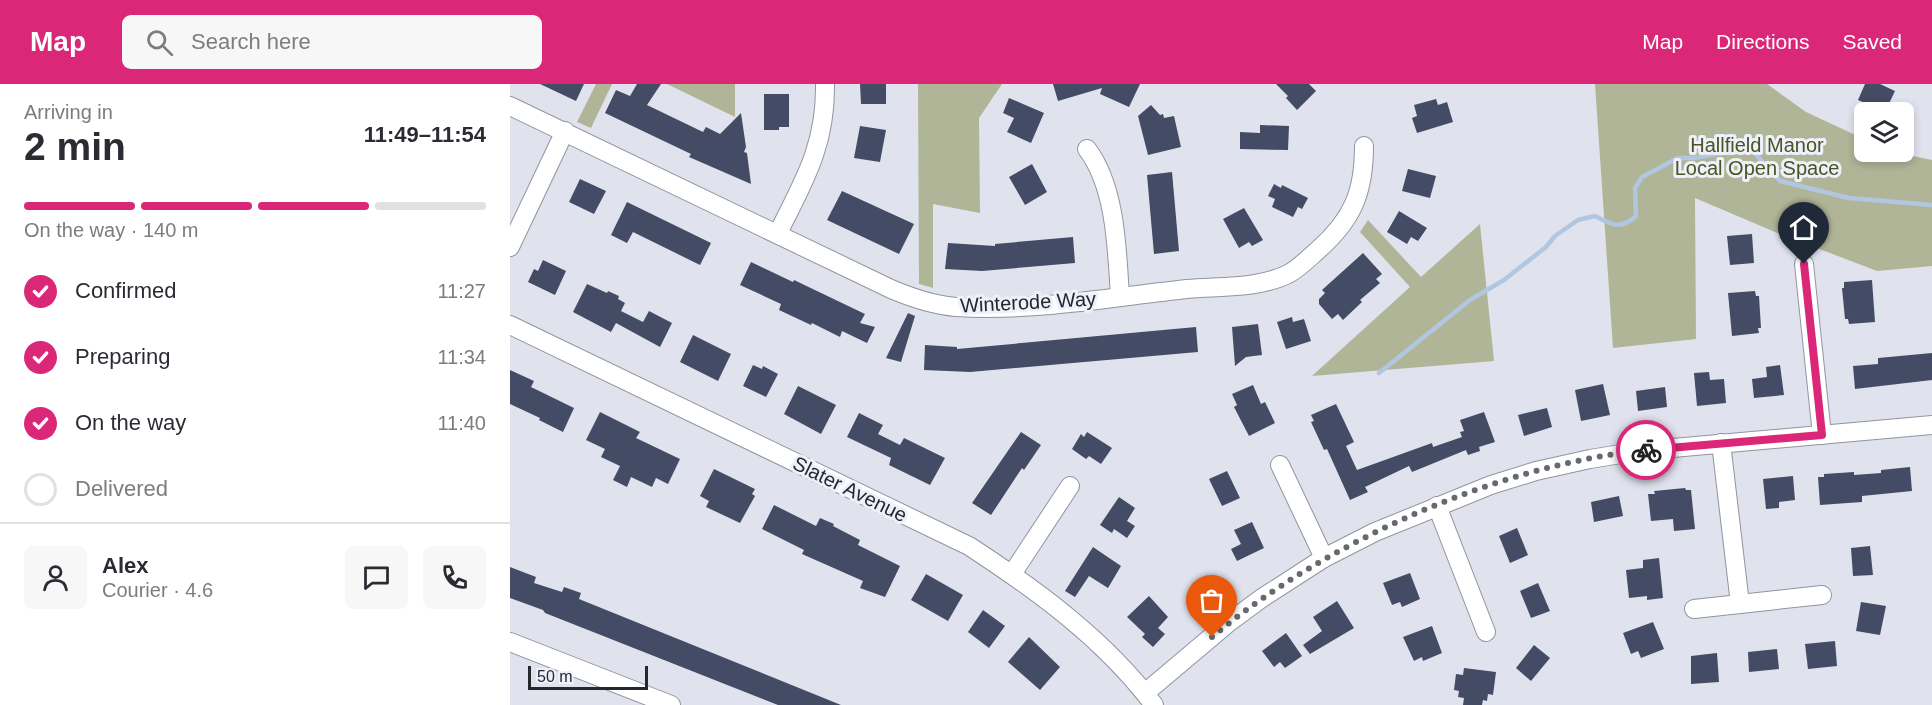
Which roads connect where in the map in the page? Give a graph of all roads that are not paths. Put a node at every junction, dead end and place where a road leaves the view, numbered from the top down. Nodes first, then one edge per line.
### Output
1 (825, 84) edge
2 (510, 106) edge
3 (565, 131) junction
4 (1364, 146) dead end
5 (1087, 149) dead end
6 (778, 233) junction
7 (510, 247) edge
8 (1804, 264) dead end
9 (1120, 297) junction
10 (510, 325) edge
11 (1932, 425) edge
12 (1822, 435) junction
13 (1721, 443) junction
14 (1280, 465) dead end
15 (1070, 486) dead end
16 (1437, 506) junction
17 (1324, 558) junction
18 (1012, 574) junction
19 (1822, 595) dead end
20 (1740, 604) junction
21 (1694, 609) dead end
22 (1486, 632) dead end
23 (510, 642) edge
24 (634, 699) edge
25 (1149, 699) edge
26 (671, 705) edge

1 - 6 street
2 - 3 street, Winterode Way
3 - 6 street, Winterode Way
3 - 7 street
4 - 9 street, Winterode Way
5 - 9 street
6 - 9 street, Winterode Way
8 - 12 street
10 - 18 street, Slater Avenue
11 - 12 street
12 - 13 street
13 - 16 street
13 - 20 street
14 - 17 street
15 - 18 street
16 - 17 street
16 - 22 street
17 - 25 street
18 - 25 street, Slater Avenue
19 - 20 street
20 - 21 street
23 - 24 street
24 - 26 street

